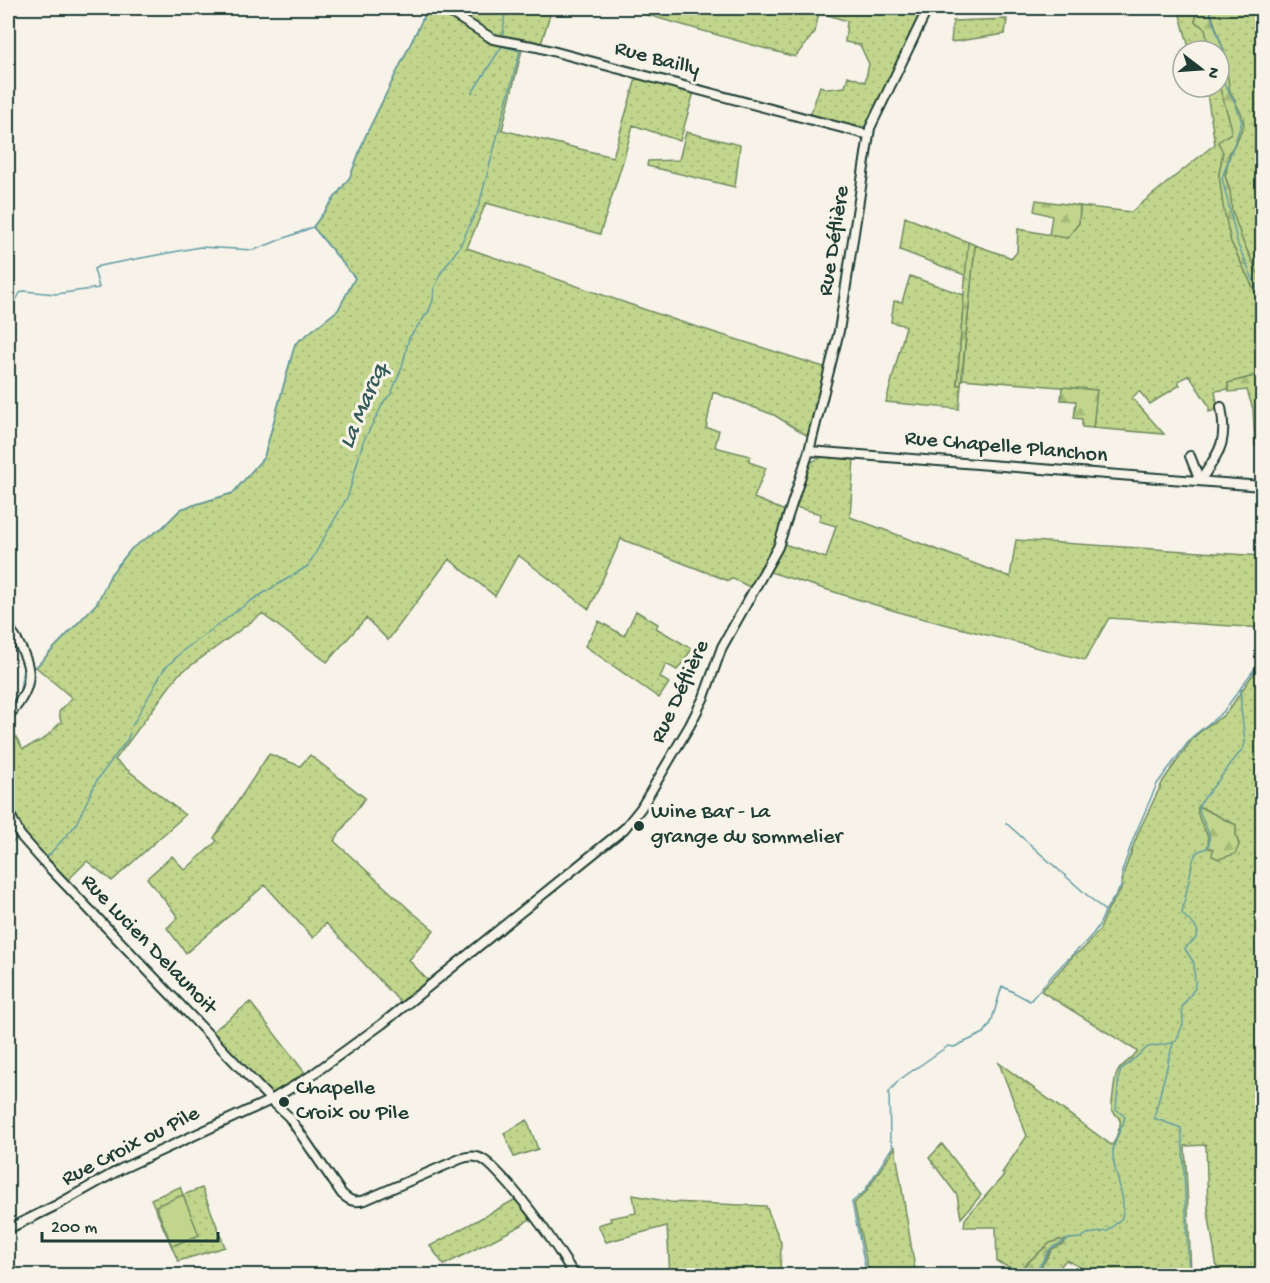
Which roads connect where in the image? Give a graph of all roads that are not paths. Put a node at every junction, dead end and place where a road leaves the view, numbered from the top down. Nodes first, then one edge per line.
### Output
1 (443, 8) edge
2 (928, 8) edge
3 (869, 135) junction
4 (1221, 407) dead end
5 (808, 451) junction
6 (1190, 456) dead end
7 (1200, 482) junction
8 (1263, 486) edge
9 (8, 626) edge
10 (8, 716) edge
11 (8, 810) edge
12 (271, 1100) junction
13 (8, 1229) edge
14 (574, 1275) edge

1 - 3 street, Rue Bailly
2 - 3 street, Rue Déflière
3 - 5 street, Rue Déflière
4 - 7 street
5 - 7 street, Rue Chapelle Planchon
5 - 12 street, Rue Déflière
6 - 7 street
7 - 8 street, Rue Chapelle Planchon
9 - 10 street
11 - 12 street, Rue Lucien Delaunoit
12 - 13 street, Rue Croix ou Pile
12 - 14 street, Rue Lucien Delaunoit

